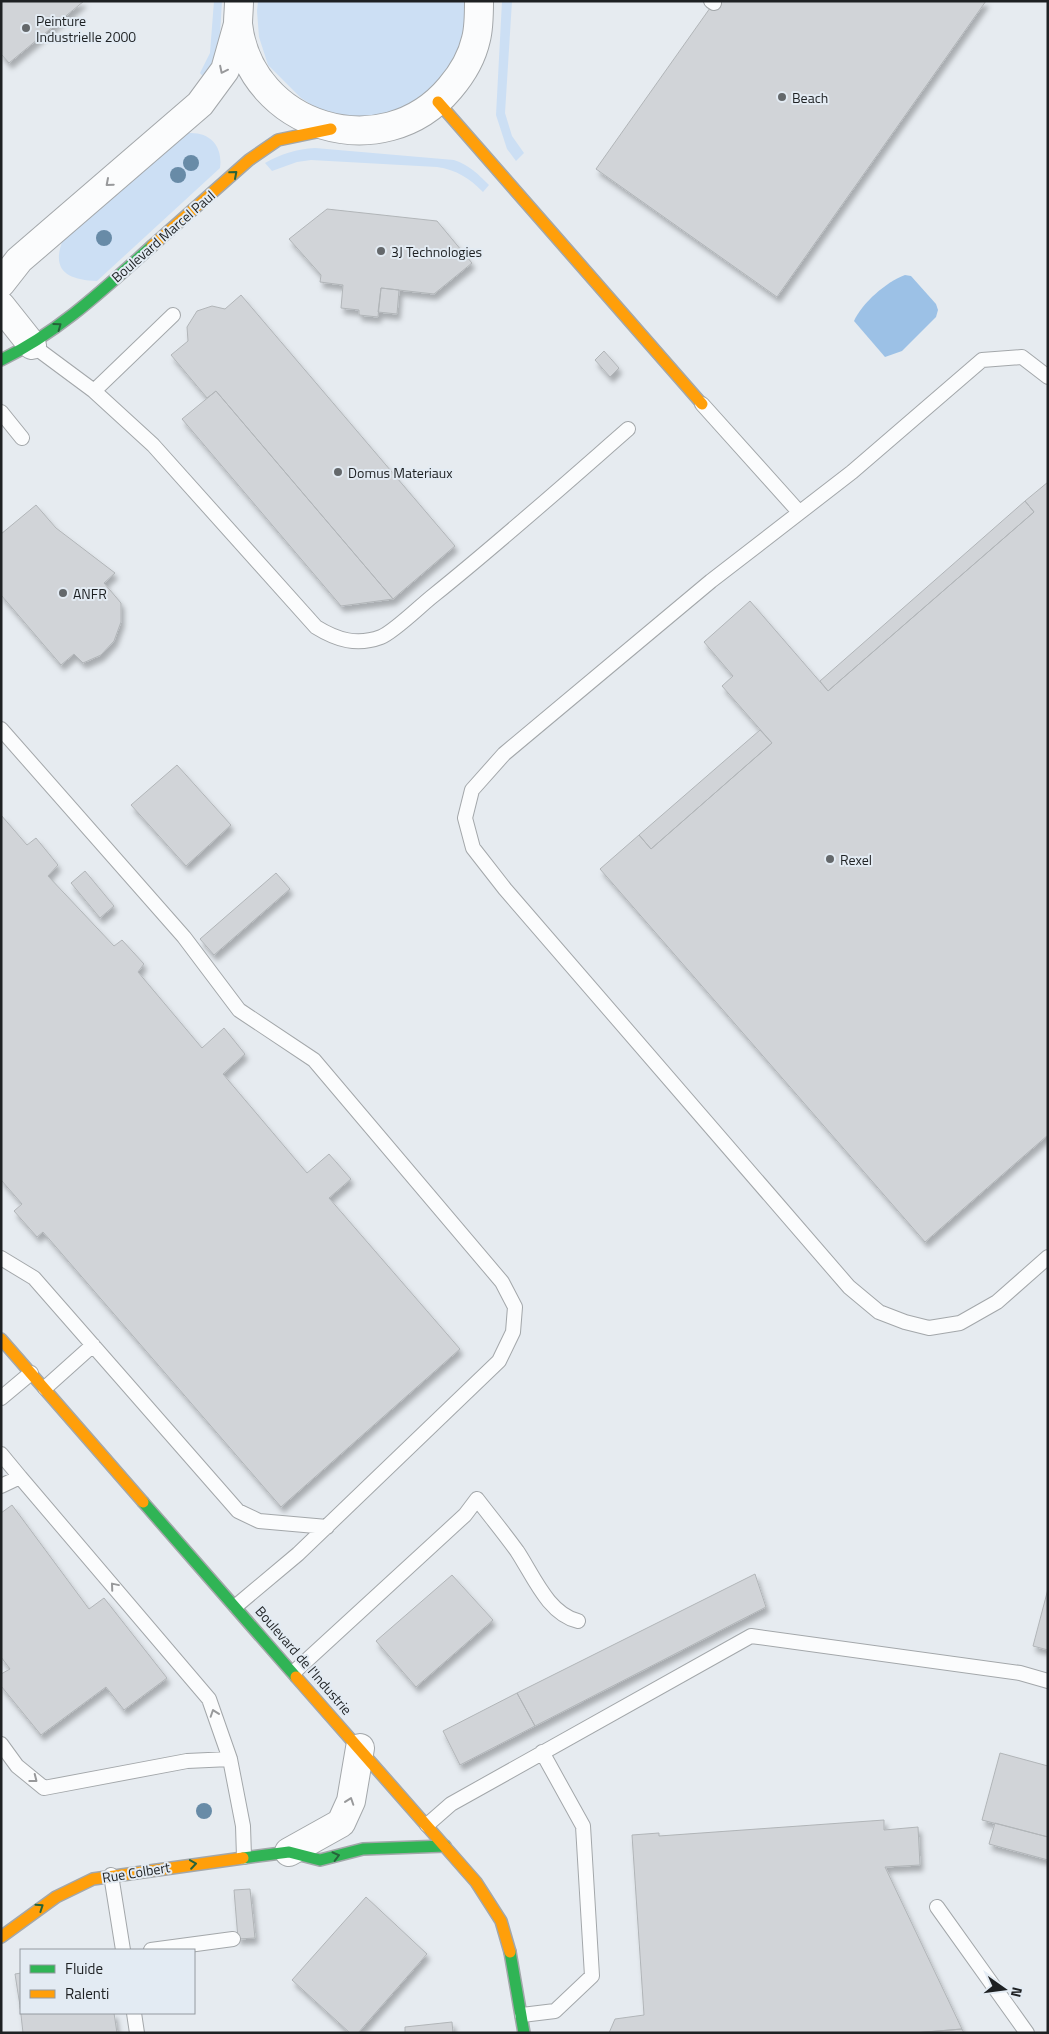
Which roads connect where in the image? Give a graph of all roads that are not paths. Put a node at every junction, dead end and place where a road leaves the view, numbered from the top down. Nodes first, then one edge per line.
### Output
1 (479, 1) edge
2 (239, 13) edge
3 (438, 102) junction
4 (331, 129) junction
5 (1, 283) edge
6 (1, 306) edge
7 (173, 315) dead end
8 (32, 344) junction
9 (1, 360) edge
10 (1048, 377) edge
11 (94, 391) junction
12 (702, 404) joint
13 (1, 412) edge
14 (628, 429) dead end
15 (22, 438) dead end
16 (799, 512) junction
17 (1, 729) edge
18 (1048, 1257) edge
19 (1, 1258) edge
20 (1, 1338) edge
21 (93, 1345) junction
22 (31, 1373) junction
23 (45, 1388) junction
24 (1, 1398) edge
25 (1, 1454) edge
26 (20, 1477) junction
27 (1, 1486) edge
28 (327, 1527) junction
29 (236, 1606) junction
30 (578, 1620) dead end
31 (294, 1672) junction
32 (1048, 1681) edge
33 (1, 1744) edge
34 (360, 1748) junction
35 (542, 1752) junction
36 (230, 1760) junction
37 (427, 1826) junction
38 (445, 1846) junction
39 (289, 1852) junction
40 (244, 1857) junction
41 (111, 1875) junction
42 (937, 1907) dead end
43 (3, 1932) edge
44 (233, 1939) dead end
45 (124, 1949) edge
46 (158, 1949) edge
47 (134, 2014) edge
48 (522, 2015) junction
49 (137, 2033) edge
50 (524, 2033) edge
51 (1027, 2033) edge

1 - 3 street
2 - 4 street
2 -> 5 street
3 - 4 street
3 - 12 street
8 -> 4 street, Boulevard Marcel Paul
6 - 8 street
7 - 11 lane
8 - 9 street, Boulevard Marcel Paul
8 - 11 lane
10 - 16 lane
11 - 14 lane
12 - 16 lane
13 - 15 lane
16 - 18 lane
17 - 28 lane
19 - 21 lane
20 - 22 street, Boulevard de l'Industrie
21 - 23 lane
21 - 28 lane
22 - 23 street, Boulevard de l'Industrie
22 - 24 lane
23 - 29 street, Boulevard de l'Industrie
25 - 26 lane
26 - 27 lane
36 -> 26 lane
28 - 29 lane
29 - 31 street, Boulevard de l'Industrie
30 - 31 lane
31 - 34 street, Boulevard de l'Industrie
32 - 35 lane
33 -> 36 lane
34 - 37 street, Boulevard de l'Industrie
39 -> 34 street, Rue Colbert
35 - 37 lane
35 - 48 lane
36 - 40 lane
37 - 38 street, Boulevard de l'Industrie
39 -> 38 street, Rue Colbert
38 - 48 street, Boulevard de l'Industrie
39 - 40 street, Rue Colbert
41 -> 40 street, Rue Colbert
43 -> 41 street, Rue Colbert
41 - 45 lane
42 - 51 lane
44 - 46 lane
47 - 49 lane
48 - 50 street, Boulevard de l'Industrie

